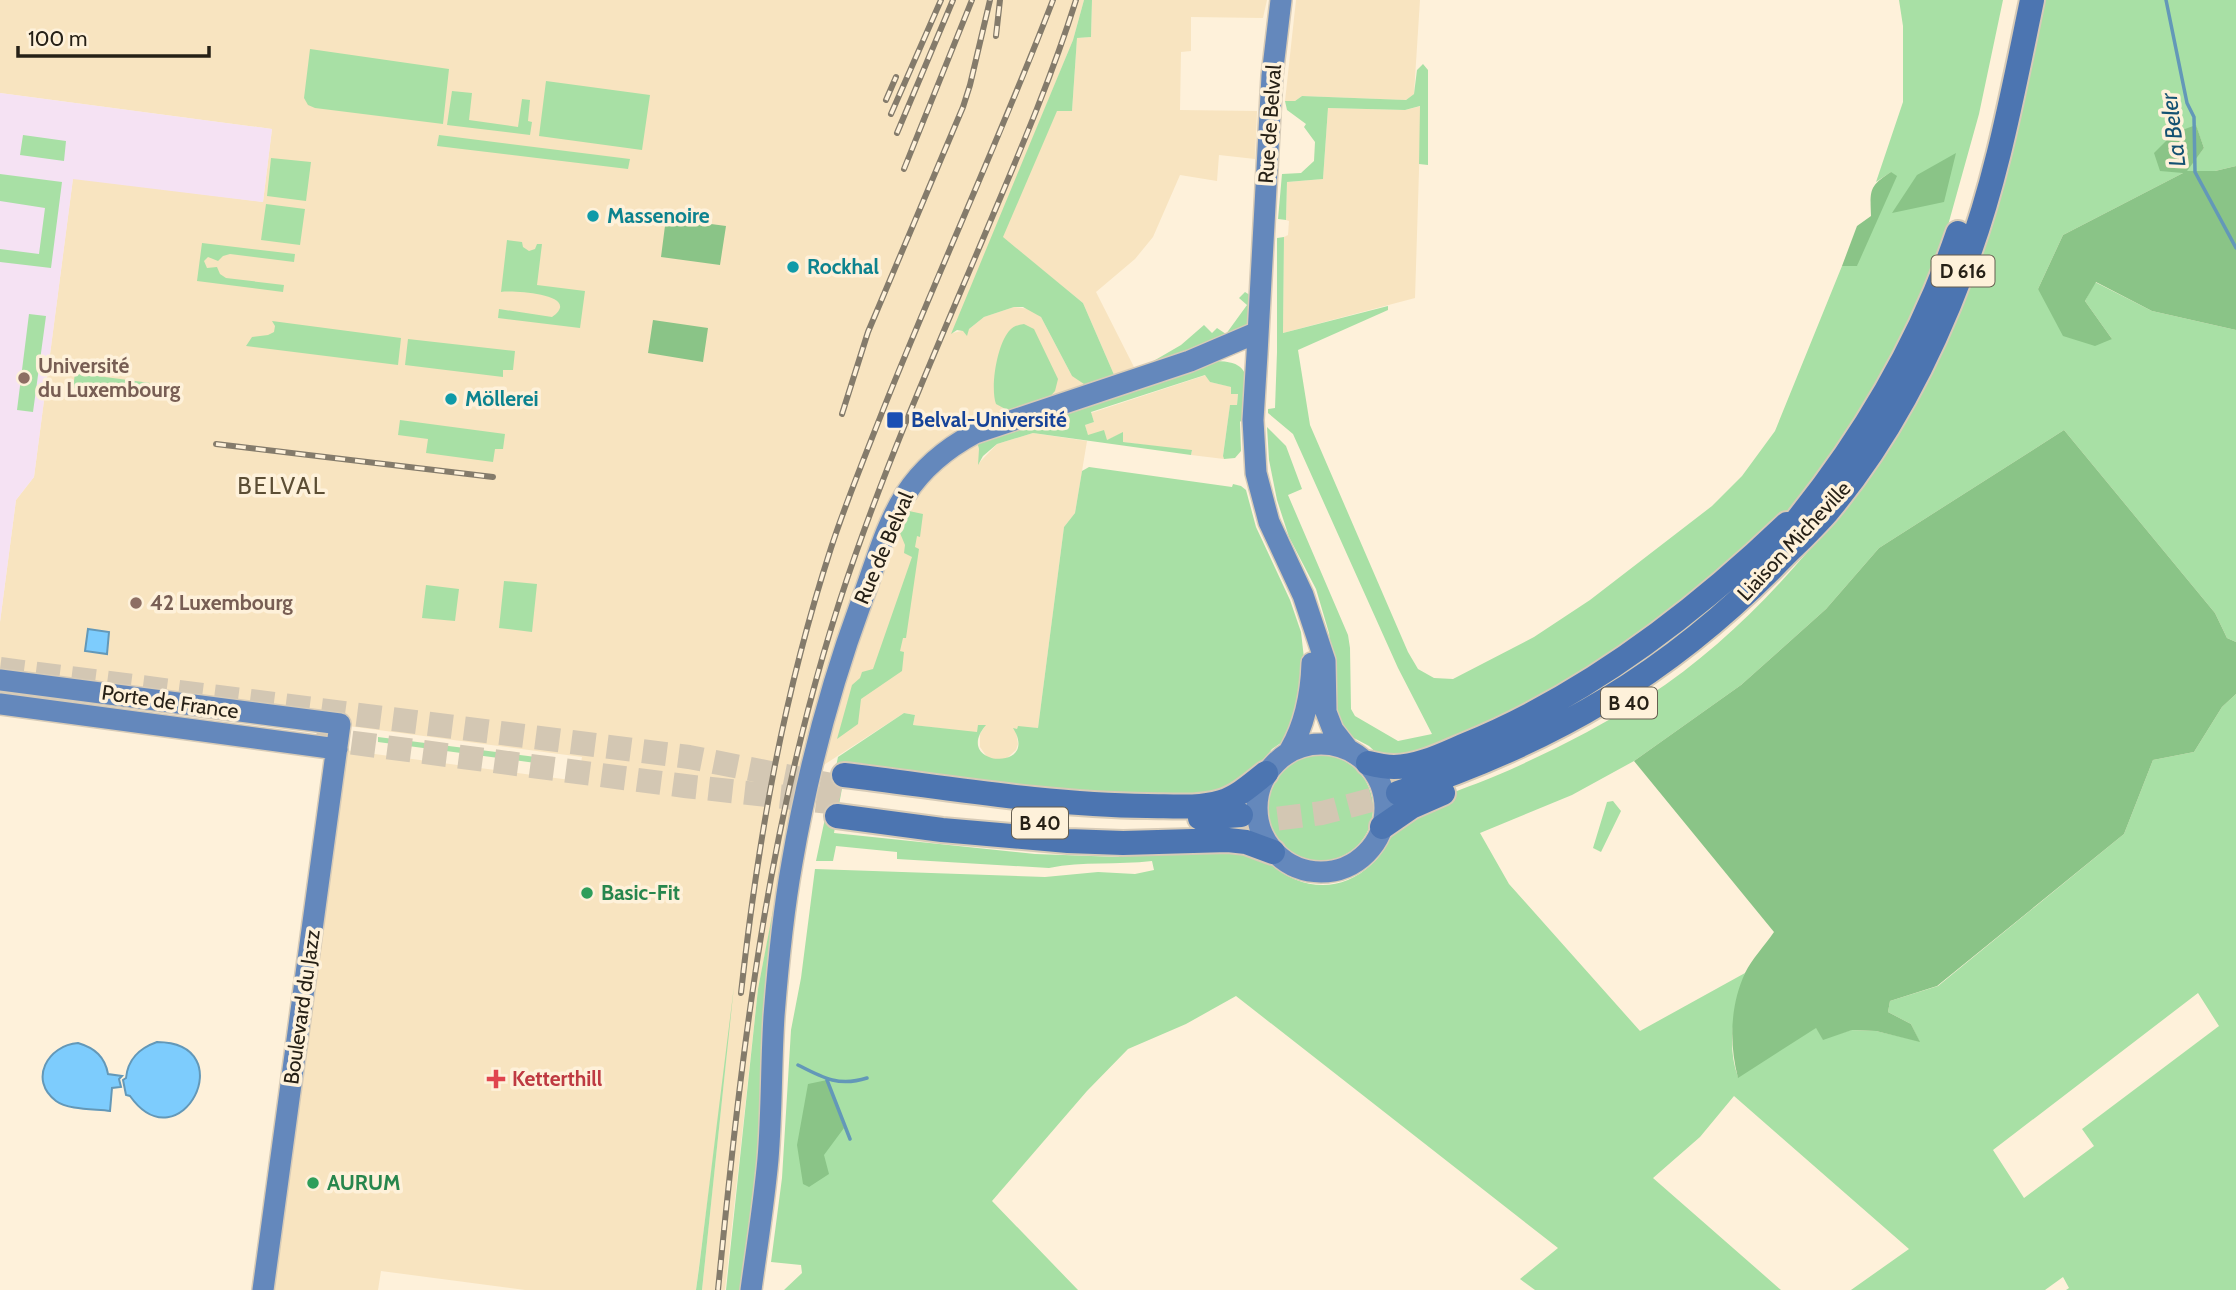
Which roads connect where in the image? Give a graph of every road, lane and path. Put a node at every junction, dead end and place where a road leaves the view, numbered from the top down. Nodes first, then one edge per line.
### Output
1 (1282, 0) edge
2 (2015, 0) edge
3 (2032, 0) edge
4 (1258, 332) junction
5 (1256, 354) junction
6 (1231, 356) junction
7 (1190, 360) junction
8 (1255, 387) junction
9 (1818, 507) junction
10 (1313, 623) junction
11 (0, 680) edge
12 (0, 704) edge
13 (340, 724) joint
14 (1347, 748) junction
15 (337, 749) junction
16 (1290, 750) junction
17 (1368, 763) junction
18 (1266, 773) junction
19 (1397, 788) tunnel mouth
20 (840, 795) junction
21 (1241, 819) tunnel mouth
22 (1382, 827) junction
23 (1273, 852) junction
24 (263, 1290) edge
25 (751, 1290) edge

1 - 4 main road, Rue de Belval
2 - 9 highway, Liaison Micheville / D 616
3 - 9 highway, Liaison Micheville / D 616
4 - 5 main road, Rue de Belval
4 - 7 main road, Rue de Belval
5 - 6 main road, Rue de Belval
5 - 8 main road
6 - 7 main road, Rue de Belval
6 - 8 main road
7 - 25 main road, Rue de Belval
8 - 10 main road
9 - 17 highway, B 40
9 - 19 highway, Liaison Micheville / B 40
9 - 22 highway, B 40
10 - 14 main road
10 - 16 main road
11 - 13 main road, Porte de France
12 - 15 main road, Porte de France
13 - 15 main road, Boulevard du Jazz
14 - 16 main road
14 - 17 main road
15 - 24 main road, Boulevard du Jazz
16 - 18 main road
17 - 22 main road
18 - 20 highway, B 40
18 - 23 main road
20 - 21 highway, B 40
20 - 23 highway, B 40
22 - 23 main road

